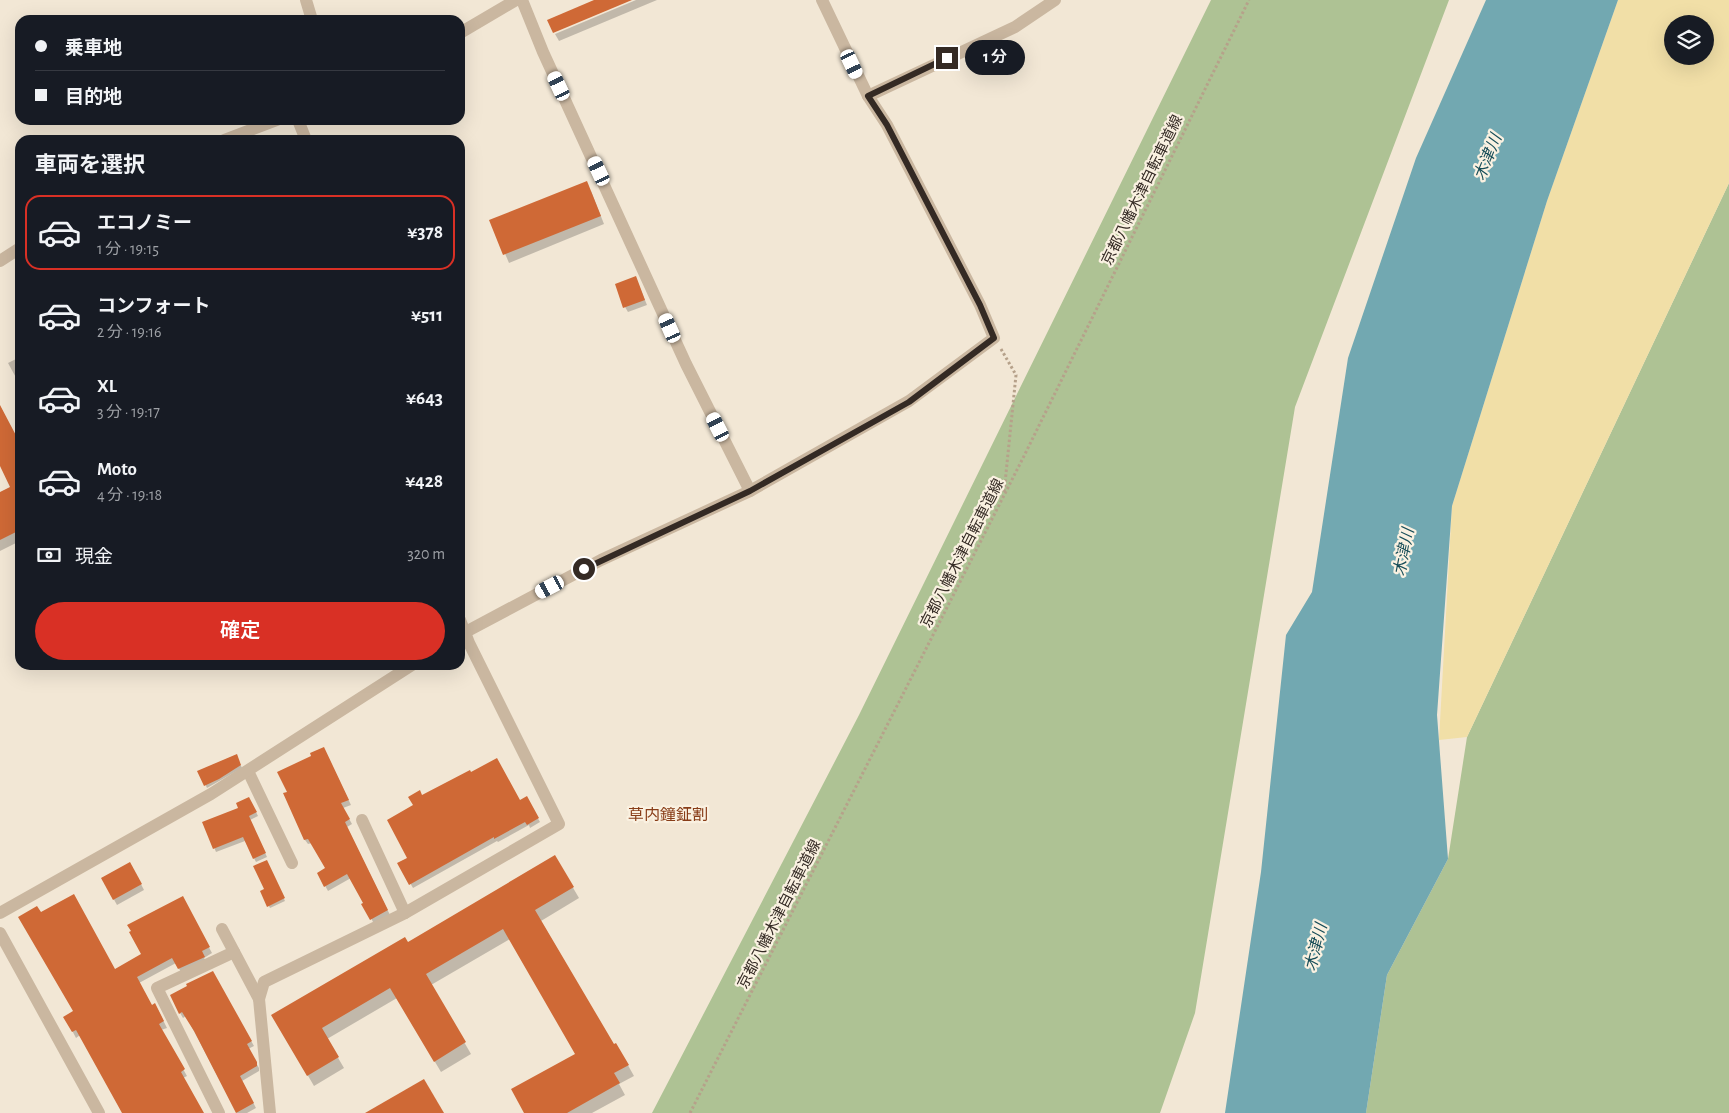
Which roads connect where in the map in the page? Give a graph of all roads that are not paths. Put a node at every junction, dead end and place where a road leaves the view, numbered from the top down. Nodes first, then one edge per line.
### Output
1 (306, 0) edge
2 (516, 0) edge
3 (522, 0) edge
4 (822, 0) edge
5 (1055, 0) edge
6 (310, 15) edge
7 (465, 30) edge
8 (868, 96) junction
9 (264, 125) edge
10 (237, 135) edge
11 (15, 251) edge
12 (0, 261) edge
13 (750, 491) junction
14 (465, 628) edge
15 (465, 635) edge
16 (404, 670) edge
17 (248, 771) junction
18 (362, 820) dead end
19 (292, 863) dead end
20 (0, 913) edge
21 (405, 913) junction
22 (222, 929) dead end
23 (0, 933) edge
24 (234, 952) junction
25 (259, 1000) junction
26 (268, 1112) edge
27 (99, 1113) edge
28 (219, 1113) edge

1 - 6 street
2 - 7 street
3 - 13 street
4 - 8 street
5 - 8 street
8 - 13 street
9 - 10 street
11 - 12 street
13 - 14 street
15 - 21 street
16 - 17 street
17 - 19 street
17 - 20 street
18 - 21 street
21 - 25 street
22 - 24 street
23 - 27 street
24 - 25 street
24 - 28 street
25 - 26 street

